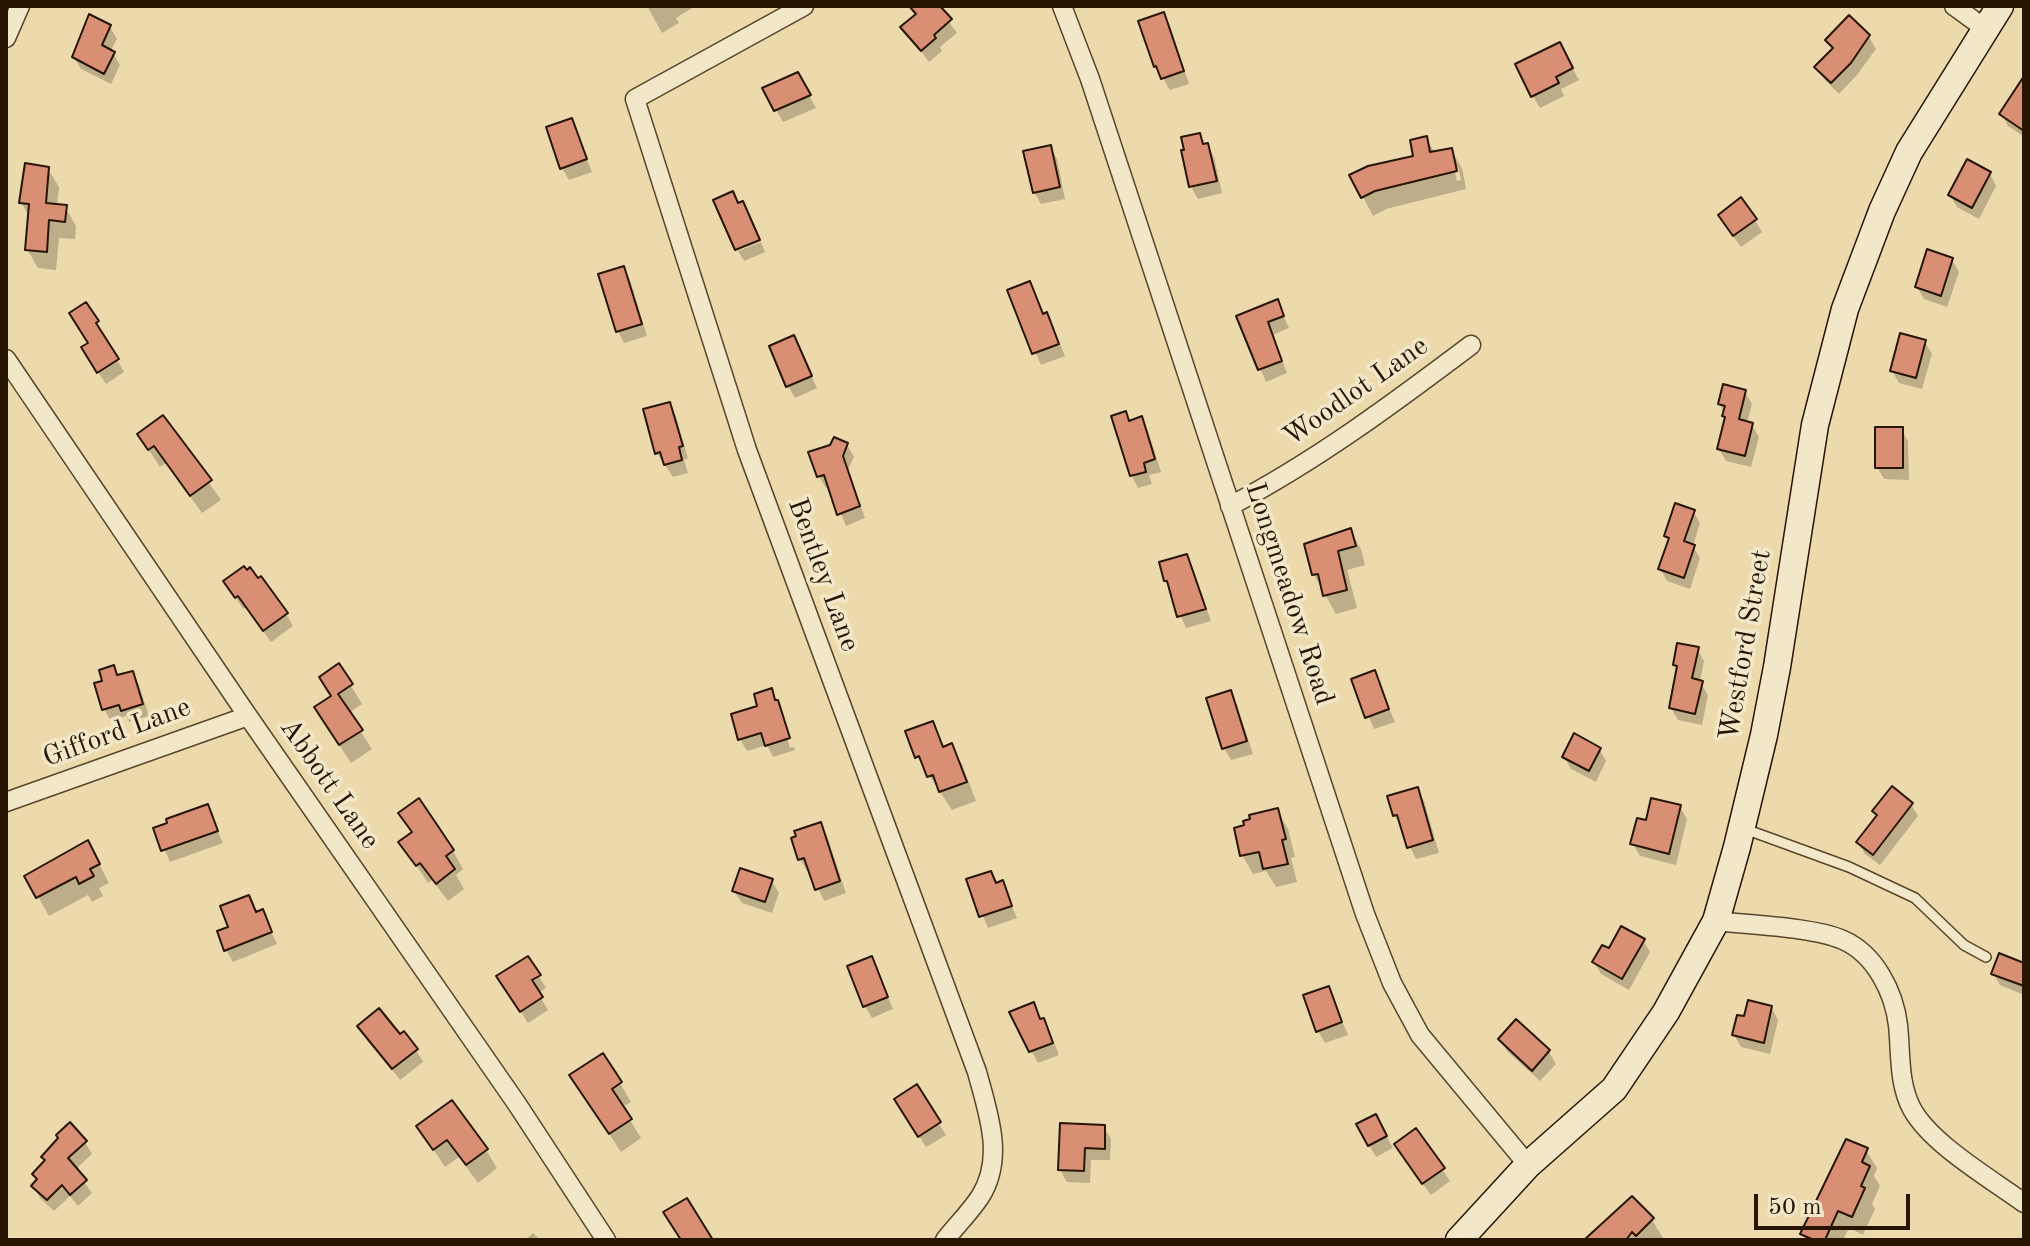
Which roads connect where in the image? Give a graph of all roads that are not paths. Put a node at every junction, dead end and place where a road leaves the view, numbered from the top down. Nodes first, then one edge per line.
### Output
1 (20, 6) edge
2 (804, 6) edge
3 (1062, 6) edge
4 (1954, 6) edge
5 (2000, 6) edge
6 (1987, 30) junction
7 (6, 38) edge
8 (1471, 345) dead end
9 (6, 359) edge
10 (1230, 506) junction
11 (248, 716) junction
12 (6, 802) edge
13 (1742, 828) junction
14 (1716, 921) junction
15 (1986, 957) dead end
16 (1528, 1165) junction
17 (2024, 1203) edge
18 (606, 1240) edge
19 (945, 1240) edge
20 (1459, 1240) edge

1 - 7 street
2 - 19 street, Bentley Lane
3 - 10 street, Longmeadow Road
4 - 6 street
5 - 6 main road, Westford Street
6 - 13 main road, Westford Street
8 - 10 street, Woodlot Lane
9 - 11 street, Abbott Lane
10 - 16 street, Longmeadow Road
11 - 12 street, Gifford Lane
11 - 18 street, Abbott Lane
13 - 14 main road, Westford Street
13 - 15 lane
14 - 16 main road, Westford Street
14 - 17 street
16 - 20 main road, Westford Street

